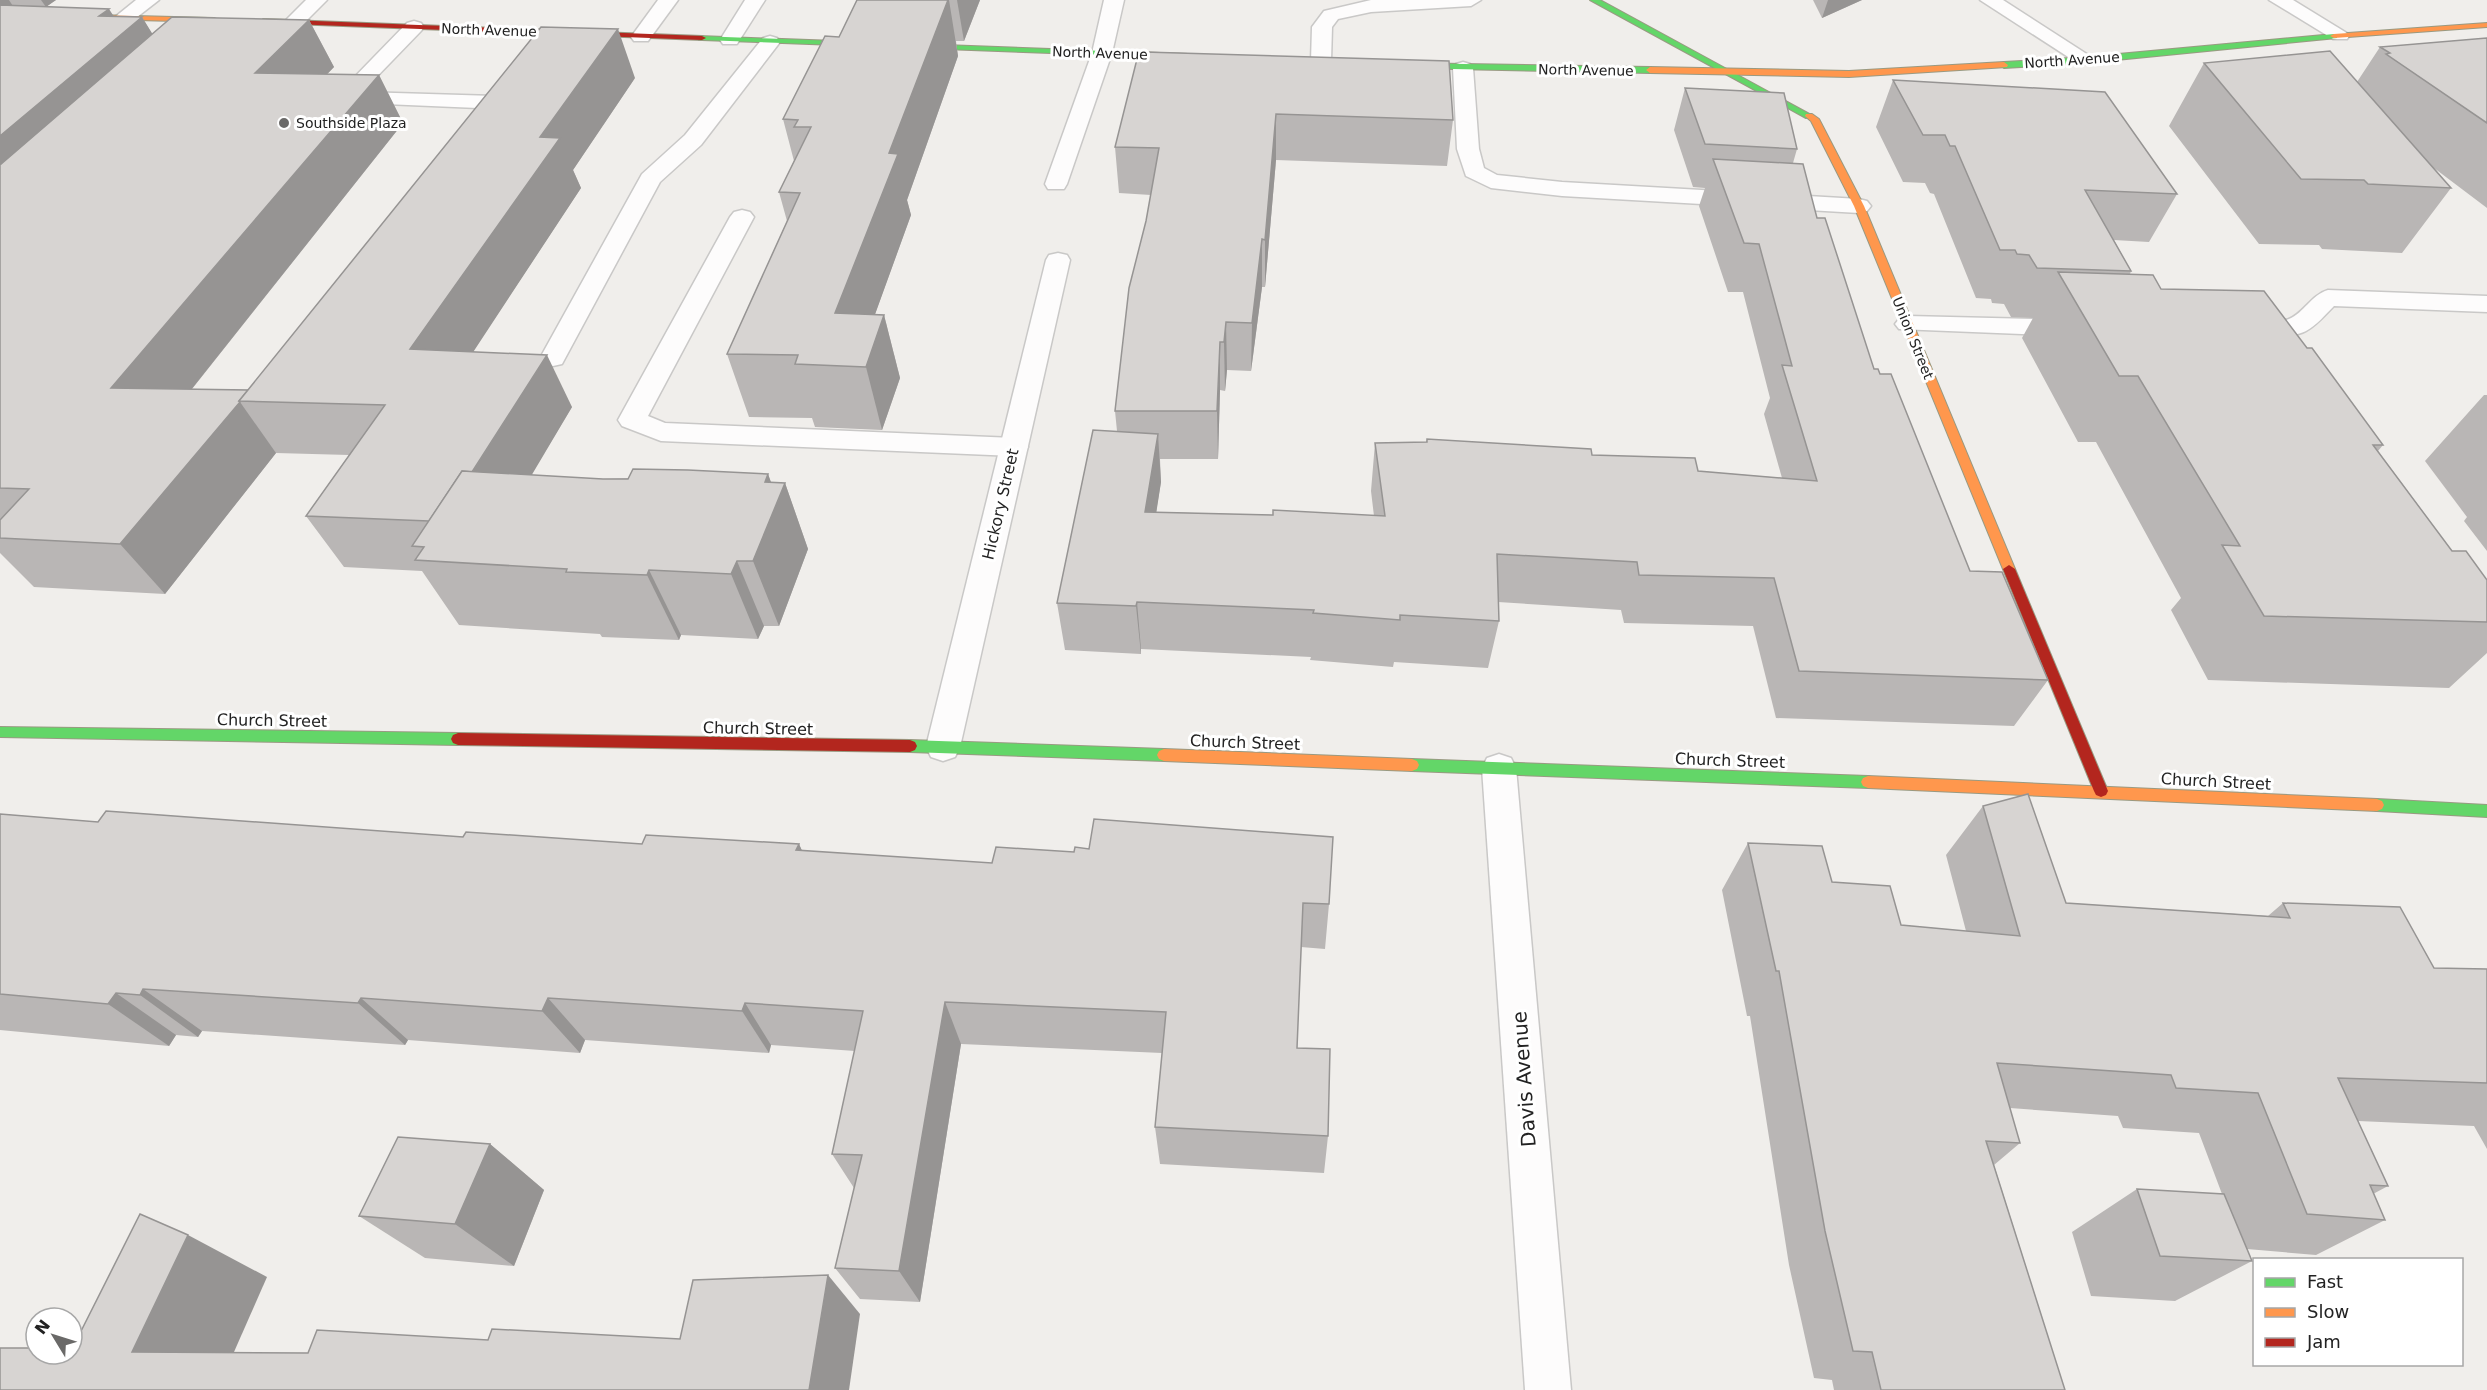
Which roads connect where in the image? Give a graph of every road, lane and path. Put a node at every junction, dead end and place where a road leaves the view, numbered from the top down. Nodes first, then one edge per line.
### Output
1 (149, 0) edge
2 (317, 0) edge
3 (668, 0) edge
4 (755, 0) edge
5 (1114, 0) edge
6 (1471, 0) edge
7 (1594, 0) edge
8 (1990, 0) edge
9 (2279, 0) edge
10 (80, 16) edge
11 (126, 18) junction
12 (254, 21) edge
13 (294, 22) junction
14 (2487, 25) edge
15 (414, 27) junction
16 (226, 28) edge
17 (559, 33) junction
18 (2340, 35) junction
19 (641, 37) junction
20 (730, 40) junction
21 (770, 42) junction
22 (545, 51) edge
23 (1102, 53) junction
24 (1206, 57) edge
25 (2086, 60) junction
26 (1321, 61) edge
27 (1392, 64) edge
28 (530, 68) edge
29 (1462, 68) junction
30 (1733, 73) junction
31 (1056, 184) dead end
32 (1859, 206) junction
33 (742, 217) dead end
34 (1058, 260) dead end
35 (2487, 304) edge
36 (1908, 324) junction
37 (2092, 328) edge
38 (2220, 334) edge
39 (553, 358) dead end
40 (1014, 447) junction
41 (0, 732) edge
42 (943, 747) junction
43 (1499, 768) junction
44 (2101, 791) junction
45 (2487, 811) edge
46 (1548, 1390) edge

1 - 11 street
2 - 13 street
3 - 19 street
4 - 20 street
5 - 23 street
6 - 26 street
7 - 30 street, Union Street
8 - 25 street
9 - 18 street
10 - 11 street
11 - 16 street
12 - 13 street, North Avenue
13 - 15 street, North Avenue
14 - 18 street, North Avenue
15 - 17 street, North Avenue
15 - 28 street
17 - 19 street, North Avenue
17 - 22 street
18 - 25 street, North Avenue
19 - 20 street, North Avenue
20 - 21 street, North Avenue
21 - 23 street, North Avenue
21 - 39 street
23 - 24 street, North Avenue
23 - 31 street
25 - 30 street, North Avenue
27 - 29 street, North Avenue
29 - 30 street, North Avenue
29 - 32 street
30 - 32 street, Union Street
32 - 36 street, Union Street
33 - 40 street
34 - 40 street, Hickory Street
35 - 38 street
36 - 37 street
36 - 44 street, Union Street
40 - 42 street, Hickory Street
41 - 42 street, Church Street
42 - 43 street, Church Street
43 - 44 street, Church Street
43 - 46 street, Davis Avenue
44 - 45 street, Church Street

